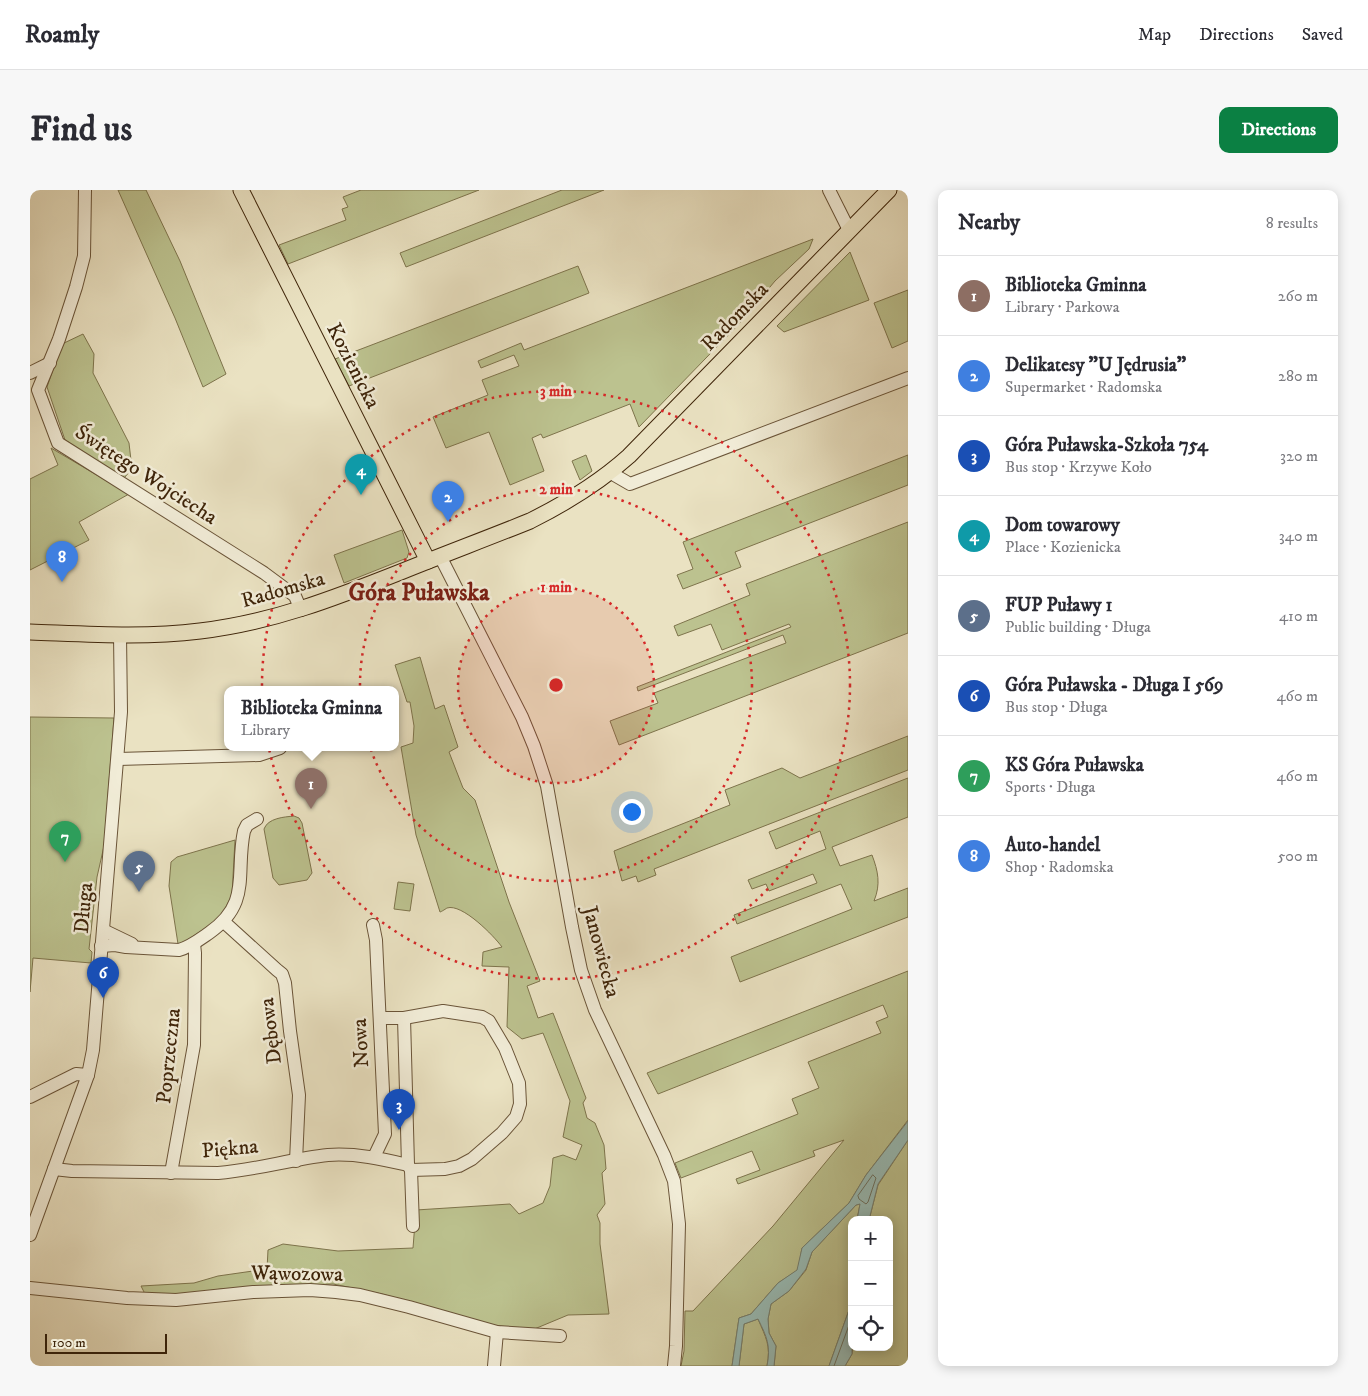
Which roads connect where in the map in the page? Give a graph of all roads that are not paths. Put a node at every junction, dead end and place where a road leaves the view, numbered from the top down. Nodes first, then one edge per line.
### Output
1 (85, 190) edge
2 (241, 190) edge
3 (829, 190) edge
4 (889, 190) edge
5 (849, 230) junction
6 (50, 363) junction
7 (30, 373) edge
8 (908, 378) edge
9 (34, 388) edge
10 (611, 473) junction
11 (434, 559) junction
12 (301, 610) junction
13 (30, 632) edge
14 (120, 635) junction
15 (271, 751) edge
16 (118, 759) junction
17 (257, 819) dead end
18 (224, 922) junction
19 (373, 925) dead end
20 (103, 930) junction
21 (194, 944) junction
22 (101, 946) junction
23 (136, 947) junction
24 (380, 1018) junction
25 (404, 1018) junction
26 (88, 1075) junction
27 (30, 1097) edge
28 (408, 1133) junction
29 (385, 1134) junction
30 (374, 1157) junction
31 (296, 1160) junction
32 (410, 1168) junction
33 (54, 1169) junction
34 (171, 1173) junction
35 (413, 1226) dead end
36 (30, 1235) edge
37 (30, 1288) edge
38 (497, 1332) junction
39 (560, 1336) dead end
40 (494, 1366) edge
41 (674, 1366) edge

1 - 6 street, Świętego Wojciecha
2 - 11 main road, Kozienicka
3 - 5 street
4 - 5 main road, Radomska
5 - 10 main road, Radomska
6 - 7 street
6 - 9 street, Świętego Wojciecha
8 - 10 street
9 - 12 street, Świętego Wojciecha
10 - 11 main road, Radomska
11 - 12 main road, Radomska
11 - 41 street, Janowiecka
12 - 14 main road, Radomska
13 - 14 main road, Radomska
14 - 16 street, Długa
15 - 16 street
16 - 20 street, Długa
17 - 18 street
18 - 21 street
18 - 31 street, Dębowa
19 - 24 street, Nowa
20 - 22 street, Długa
20 - 23 street
21 - 23 street
21 - 34 street, Poprzeczna
22 - 23 street
22 - 26 street, Długa
24 - 25 street
24 - 29 street, Nowa
25 - 28 street
25 - 32 street, Piękna
26 - 27 street
26 - 33 street, Długa
28 - 29 street
28 - 32 street
29 - 30 street, Nowa
30 - 31 street, Piękna
30 - 32 street, Piękna
31 - 34 street, Piękna
32 - 35 street
33 - 34 street, Piękna
33 - 36 street, Długa
37 - 38 street, Wąwozowa
38 - 39 street, Wąwozowa
38 - 40 street

